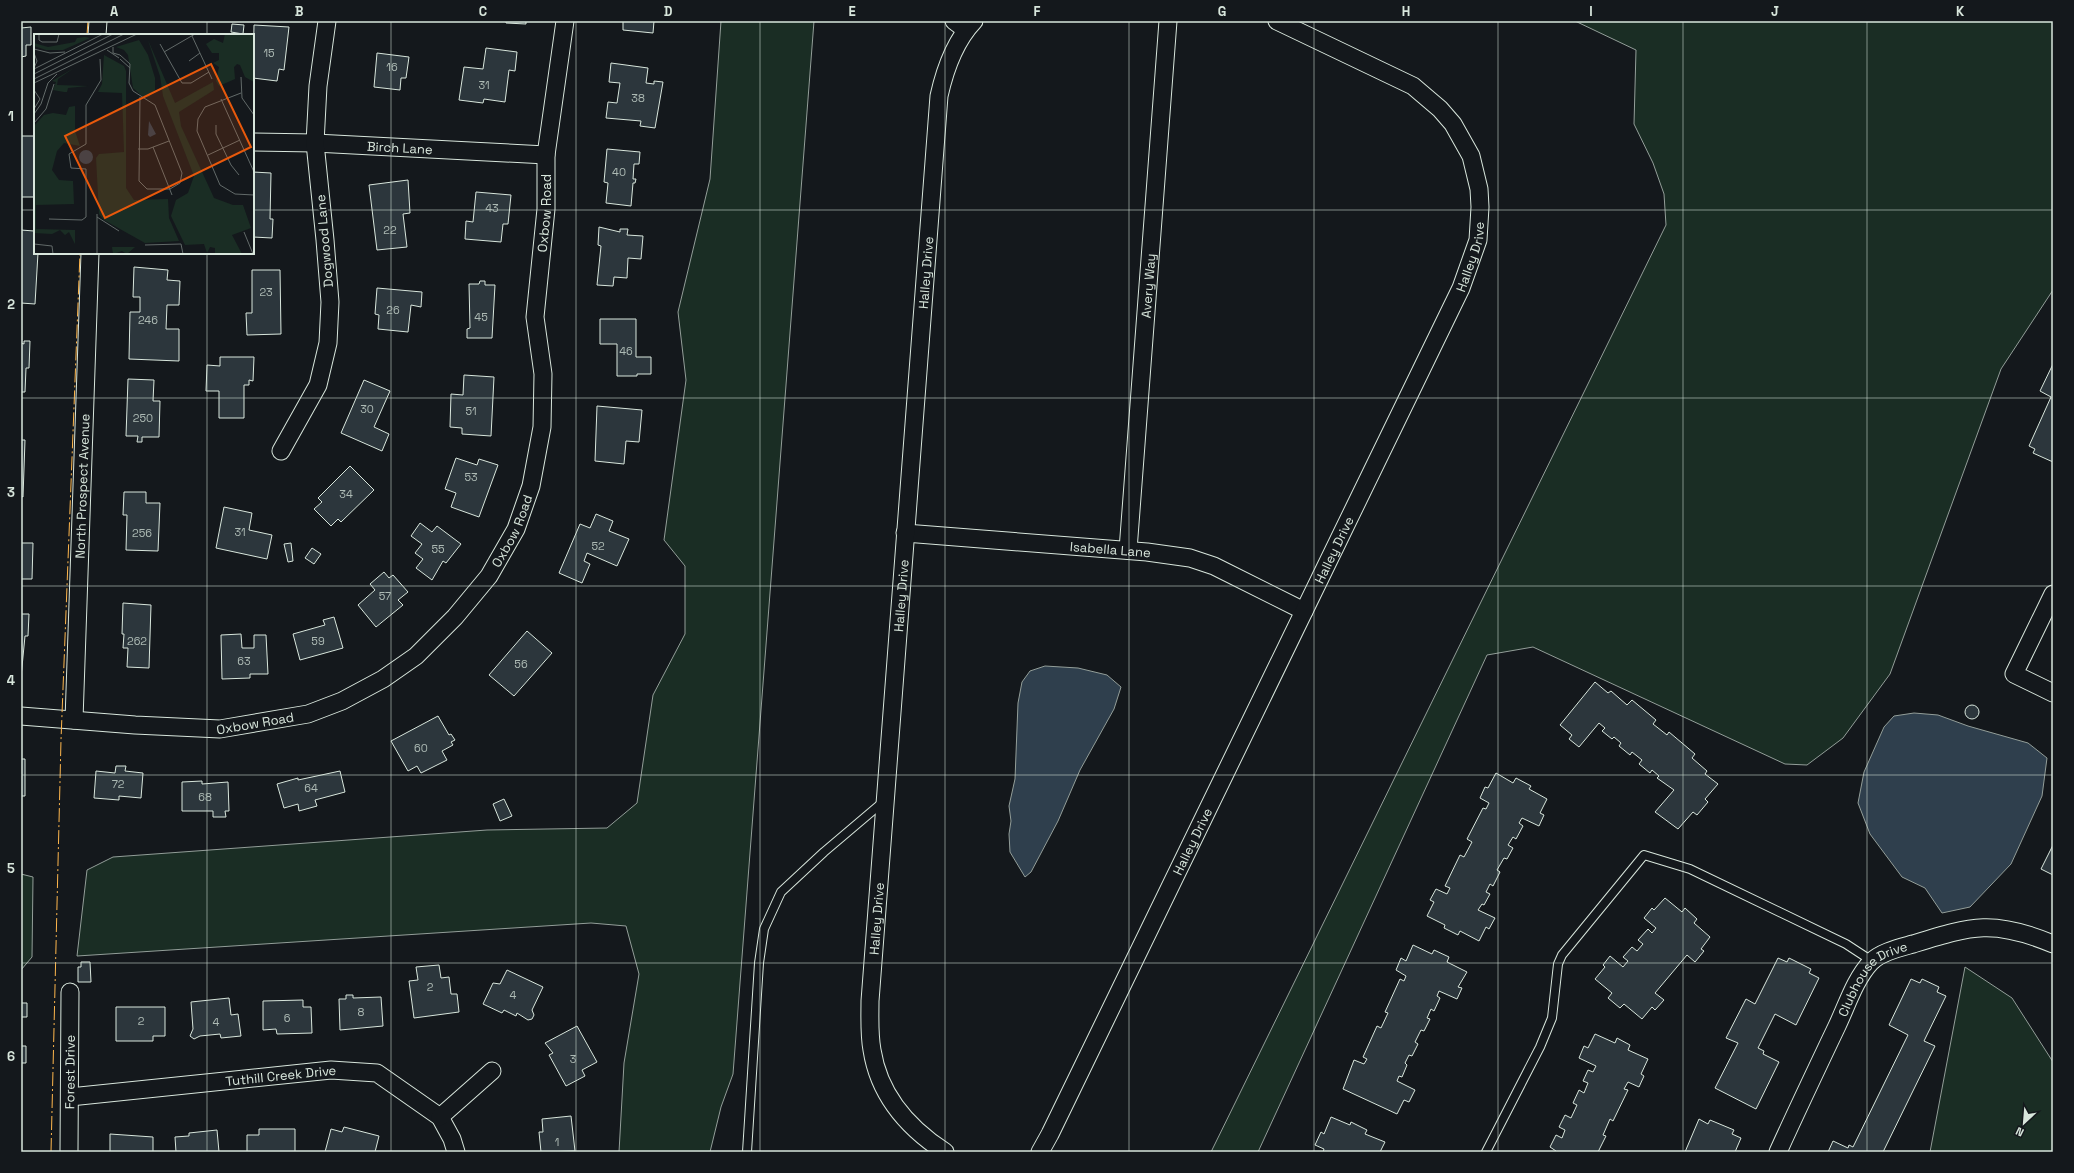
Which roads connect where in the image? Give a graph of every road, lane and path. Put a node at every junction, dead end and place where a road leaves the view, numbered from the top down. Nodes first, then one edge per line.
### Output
1 (98, 21) edge
2 (327, 21) edge
3 (565, 21) edge
4 (1168, 21) edge
5 (1277, 21) edge
6 (965, 24) edge
7 (97, 34) edge
8 (254, 142) edge
9 (315, 143) junction
10 (546, 155) junction
11 (90, 254) edge
12 (281, 451) dead end
13 (905, 533) junction
14 (1128, 550) junction
15 (2053, 594) edge
16 (1304, 611) junction
17 (2053, 693) edge
18 (21, 716) edge
19 (74, 720) junction
20 (884, 801) junction
21 (2053, 944) edge
22 (1872, 961) junction
23 (70, 992) dead end
24 (492, 1071) dead end
25 (70, 1097) junction
26 (440, 1117) junction
27 (69, 1152) edge
28 (456, 1152) edge
29 (747, 1152) edge
30 (945, 1152) edge
31 (1040, 1152) edge
32 (1486, 1152) edge
33 (1778, 1152) edge

1 - 7 street
2 - 9 street, Dogwood Lane
3 - 10 street, Oxbow Road
4 - 14 street, Avery Way
5 - 16 street, Halley Drive
6 - 13 street, Halley Drive
8 - 9 street, Birch Lane
9 - 10 street, Birch Lane
9 - 12 street, Dogwood Lane
10 - 19 street, Oxbow Road
11 - 19 street, North Prospect Avenue
13 - 14 street, Isabella Lane
13 - 20 street, Halley Drive
14 - 16 street, Isabella Lane
15 - 17 street
16 - 31 street, Halley Drive
18 - 19 street, Oxbow Road
20 - 29 lane
20 - 30 street, Halley Drive
21 - 22 street, Clubhouse Drive
22 - 32 lane
22 - 33 street, Clubhouse Drive
23 - 25 street, Forest Drive
24 - 26 street
25 - 26 street, Tuthill Creek Drive
25 - 27 street, Forest Drive
26 - 28 street, Tuthill Creek Drive

